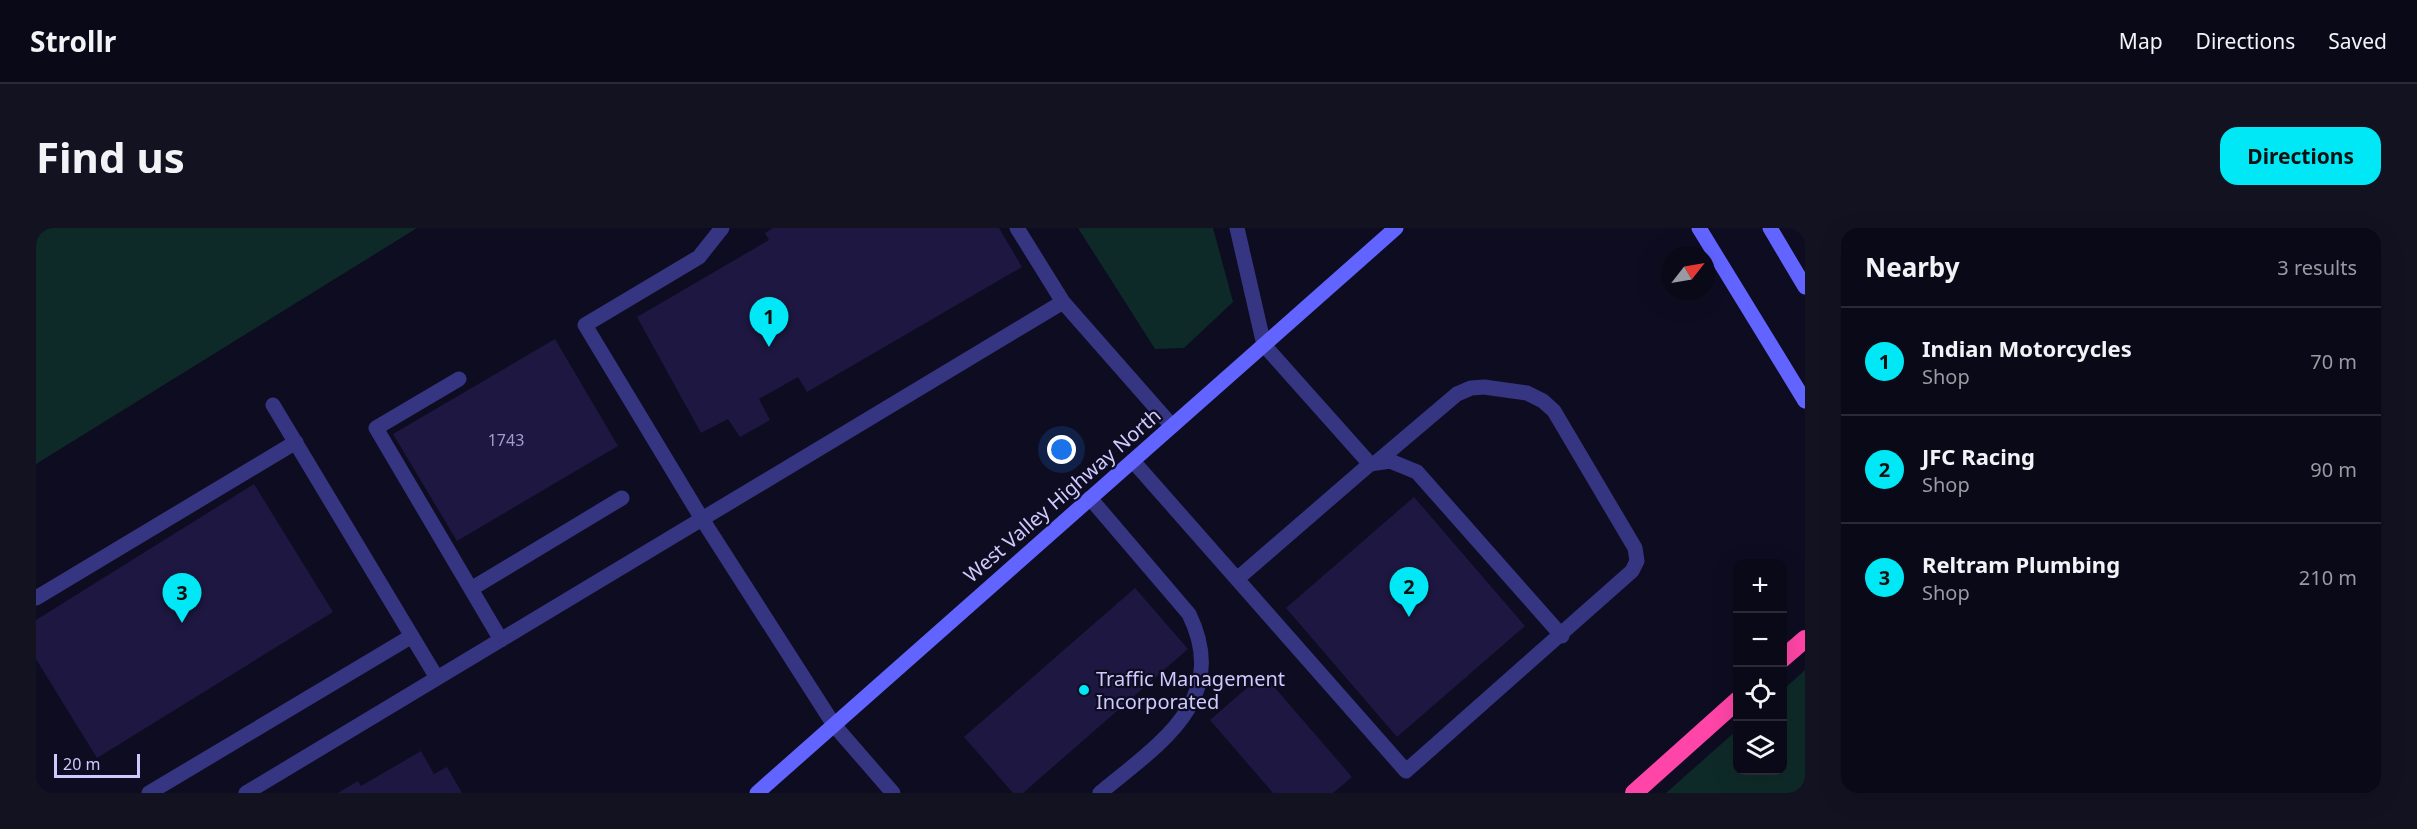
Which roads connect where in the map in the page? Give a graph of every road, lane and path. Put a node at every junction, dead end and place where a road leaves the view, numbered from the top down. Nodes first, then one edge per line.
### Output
1 (722, 228) edge
2 (1017, 228) edge
3 (1237, 228) edge
4 (1396, 228) edge
5 (1699, 228) edge
6 (1770, 228) edge
7 (1805, 287) edge
8 (1063, 302) junction
9 (1264, 345) junction
10 (459, 379) dead end
11 (1805, 401) edge
12 (273, 405) dead end
13 (1172, 426) junction
14 (296, 442) junction
15 (1133, 460) junction
16 (1374, 463) junction
17 (622, 498) dead end
18 (1090, 498) junction
19 (702, 519) junction
20 (1237, 579) junction
21 (471, 590) junction
22 (36, 598) edge
23 (412, 636) junction
24 (1562, 636) junction
25 (1805, 639) edge
26 (501, 640) junction
27 (1787, 655) edge
28 (437, 678) junction
29 (1733, 704) edge
30 (834, 725) junction
31 (149, 793) edge
32 (246, 793) edge
33 (757, 793) edge
34 (893, 793) edge
35 (1100, 793) edge
36 (1634, 793) edge

1 - 19 lane
2 - 8 lane
3 - 9 lane
4 - 9 main road, West Valley Highway North
5 - 11 main road
6 - 7 main road
8 - 13 lane
8 - 19 lane
9 - 13 main road, West Valley Highway North
9 - 16 lane
10 - 21 lane
12 - 14 lane
13 - 15 main road, West Valley Highway North
14 - 22 lane
14 - 23 lane
15 - 18 main road, West Valley Highway North
15 - 20 lane
16 - 20 lane
16 - 24 lane
16 - 24 lane
17 - 21 lane
18 - 30 main road, West Valley Highway North
18 - 35 lane
19 - 26 lane
19 - 30 lane
20 - 24 lane
21 - 26 lane
23 - 28 lane
23 - 31 lane
25 - 27 highway
26 - 28 lane
28 - 32 lane
29 - 36 highway
30 - 33 main road, West Valley Highway North
30 - 34 lane

